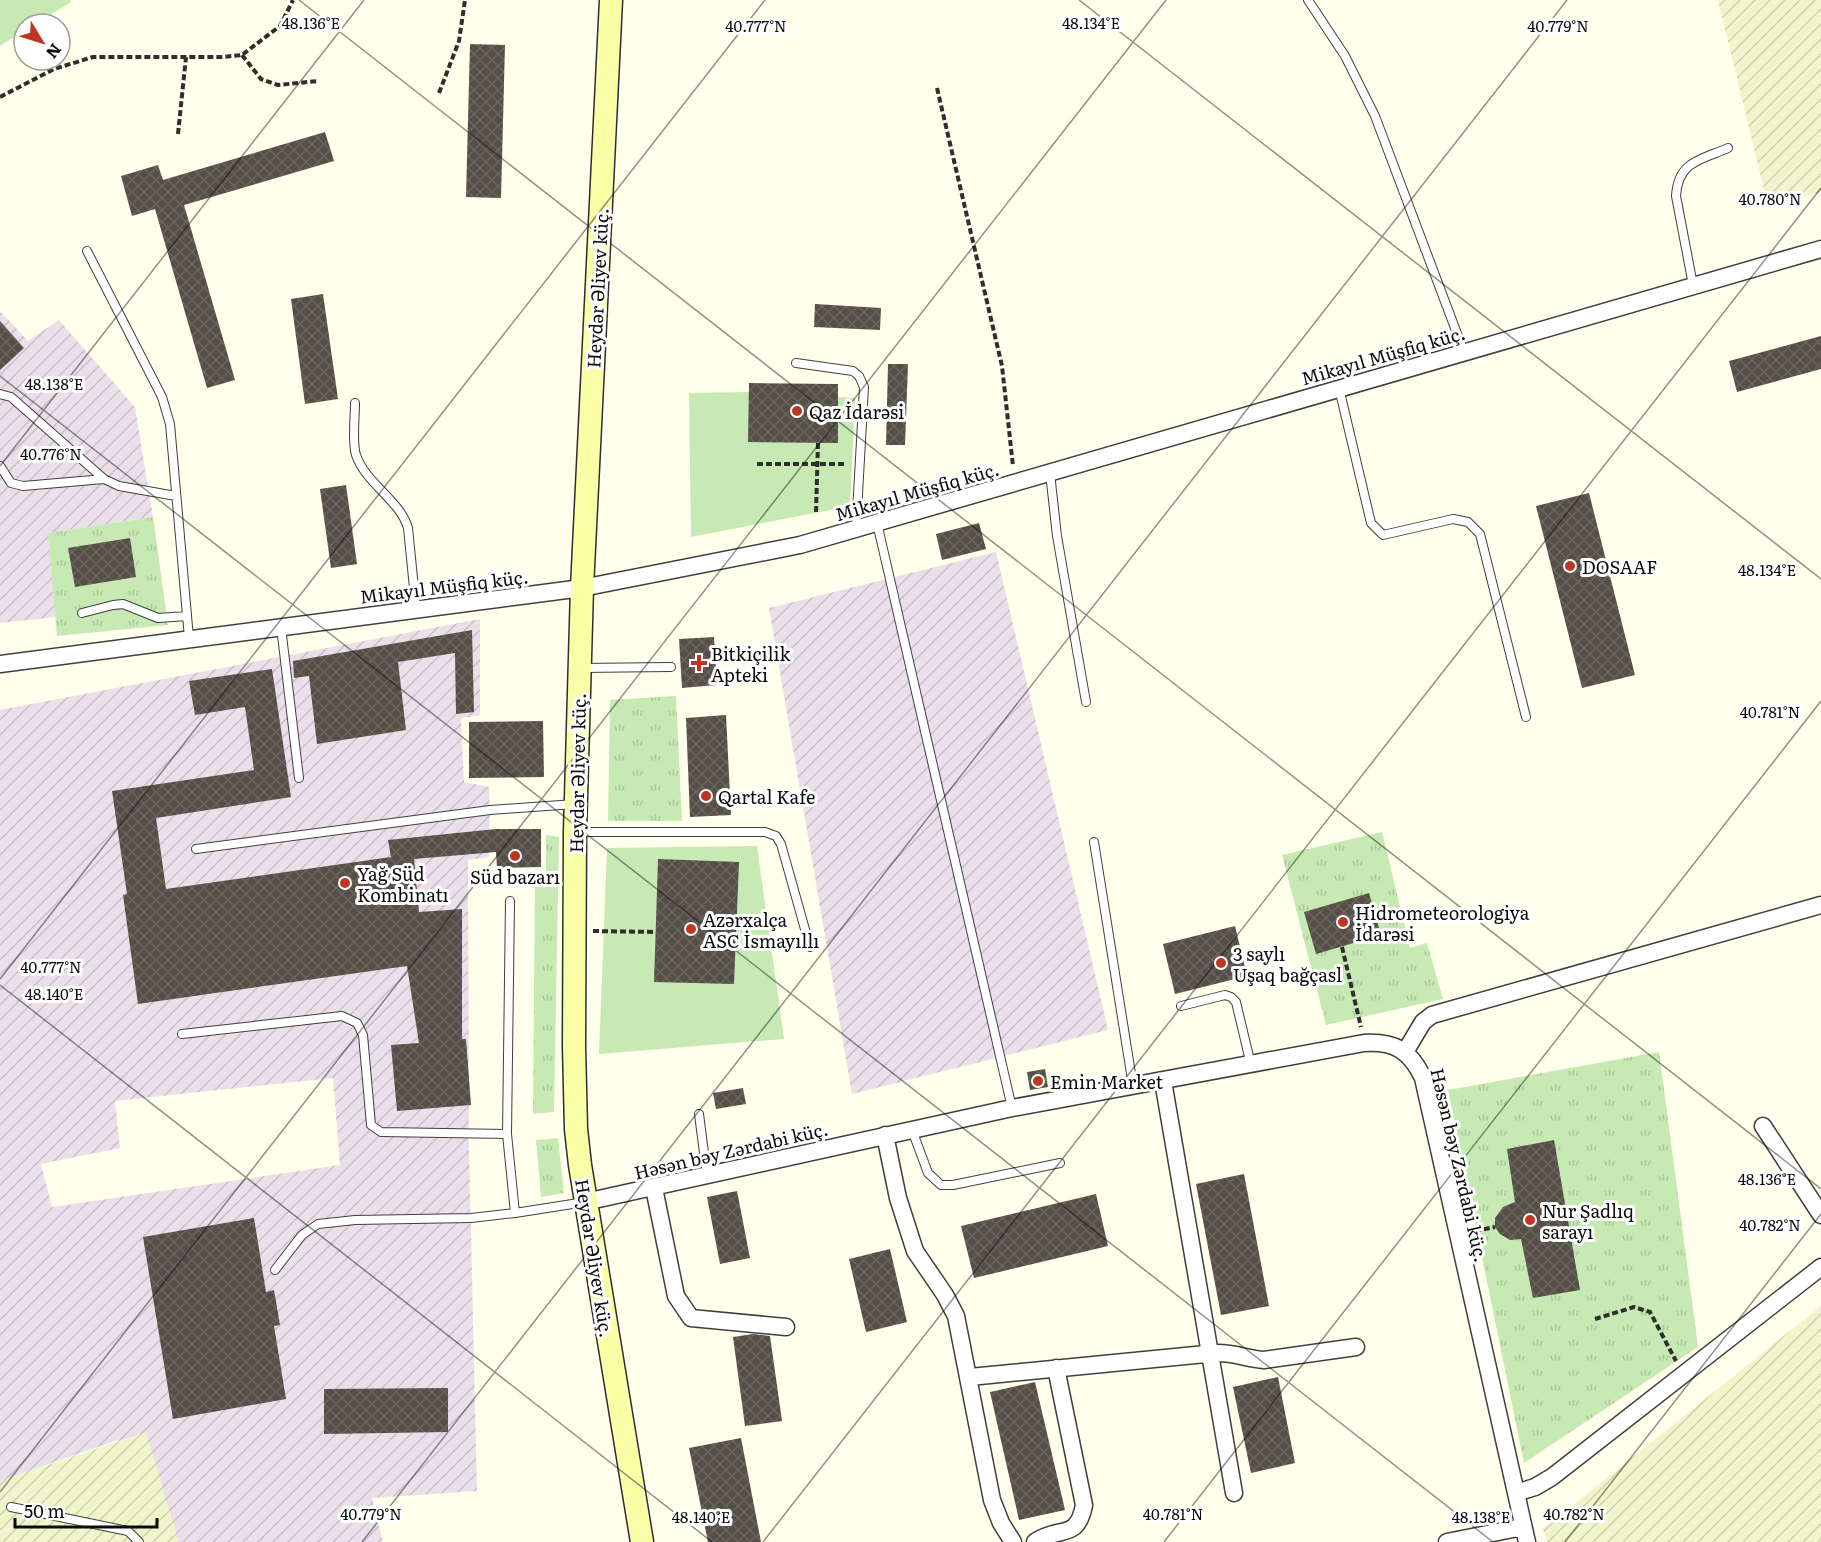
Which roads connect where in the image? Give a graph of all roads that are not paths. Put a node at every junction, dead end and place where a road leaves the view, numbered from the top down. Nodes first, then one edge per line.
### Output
1 (611, 0) edge
2 (1308, 0) edge
3 (1728, 148) dead end
4 (1821, 249) edge
5 (87, 251) dead end
6 (1692, 285) junction
7 (1464, 352) junction
8 (796, 363) dead end
9 (1340, 388) junction
10 (0, 394) edge
11 (355, 403) dead end
12 (0, 466) edge
13 (1050, 473) junction
14 (104, 479) junction
15 (176, 496) junction
16 (877, 523) junction
17 (856, 530) junction
18 (582, 588) junction
19 (416, 608) junction
20 (82, 612) dead end
21 (187, 616) junction
22 (281, 627) junction
23 (189, 638) junction
24 (0, 664) edge
25 (671, 667) dead end
26 (580, 668) junction
27 (1086, 702) dead end
28 (1526, 717) dead end
29 (299, 778) dead end
30 (576, 804) junction
31 (575, 832) junction
32 (1094, 842) dead end
33 (196, 849) dead end
34 (510, 901) dead end
35 (1821, 905) edge
36 (810, 947) dead end
37 (1181, 1006) dead end
38 (182, 1034) dead end
39 (1405, 1052) junction
40 (1251, 1065) junction
41 (1163, 1081) junction
42 (1134, 1086) junction
43 (1012, 1108) junction
44 (699, 1114) dead end
45 (1763, 1126) dead end
46 (912, 1130) junction
47 (507, 1134) junction
48 (885, 1135) junction
49 (1060, 1163) dead end
50 (707, 1176) junction
51 (654, 1188) junction
52 (585, 1202) junction
53 (515, 1212) junction
54 (1821, 1215) edge
55 (1821, 1266) edge
56 (275, 1270) dead end
57 (786, 1327) dead end
58 (1356, 1347) dead end
59 (1209, 1353) junction
60 (1056, 1368) junction
61 (969, 1377) junction
62 (1234, 1493) dead end
63 (1516, 1493) junction
64 (11, 1507) dead end
65 (1525, 1535) edge
66 (139, 1542) edge
67 (642, 1542) edge
68 (1013, 1542) edge
69 (1035, 1542) edge
70 (1447, 1542) edge

1 - 18 main road, Heydər Əliyev küç.
2 - 7 lane
3 - 6 lane
4 - 6 street, Mikayıl Müşfiq küç.
5 - 15 lane
6 - 7 street, Mikayıl Müşfiq küç.
7 - 9 street, Mikayıl Müşfiq küç.
8 - 17 lane
9 - 13 street, Mikayıl Müşfiq küç.
9 - 28 lane
10 - 14 lane
11 - 19 lane
12 - 14 lane
13 - 16 street, Mikayıl Müşfiq küç.
13 - 27 lane
14 - 15 lane
15 - 21 lane
16 - 17 street, Mikayıl Müşfiq küç.
16 - 43 lane
17 - 18 street, Mikayıl Müşfiq küç.
18 - 19 street, Mikayıl Müşfiq küç.
18 - 26 main road, Heydər Əliyev küç.
19 - 22 street, Mikayıl Müşfiq küç.
20 - 21 lane
21 - 23 lane
22 - 23 street, Mikayıl Müşfiq küç.
22 - 29 lane
23 - 24 street, Mikayıl Müşfiq küç.
25 - 26 lane
26 - 30 main road, Heydər Əliyev küç.
30 - 31 main road, Heydər Əliyev küç.
30 - 33 lane
31 - 36 lane
31 - 52 main road, Heydər Əliyev küç.
32 - 42 lane
34 - 47 lane
35 - 39 street
37 - 40 lane
38 - 47 lane
39 - 40 street, Həsən bəy Zərdabi küç.
39 - 63 street, Həsən bəy Zərdabi küç.
40 - 41 street, Həsən bəy Zərdabi küç.
41 - 42 street, Həsən bəy Zərdabi küç.
41 - 59 street
42 - 43 street, Həsən bəy Zərdabi küç.
43 - 46 street, Həsən bəy Zərdabi küç.
44 - 50 lane
45 - 54 street
46 - 48 street, Həsən bəy Zərdabi küç.
46 - 49 lane
47 - 53 lane
48 - 50 street, Həsən bəy Zərdabi küç.
48 - 61 street
50 - 51 street, Həsən bəy Zərdabi küç.
51 - 52 street, Həsən bəy Zərdabi küç.
51 - 57 street
52 - 53 lane
52 - 67 main road, Heydər Əliyev küç.
53 - 56 lane
55 - 63 street
58 - 59 street
59 - 60 street
59 - 62 street
60 - 61 street
60 - 69 street
61 - 68 street
63 - 65 street, Həsən bəy Zərdabi küç.
64 - 66 lane
65 - 70 street, Həsən bəy Zərdabi küç.

